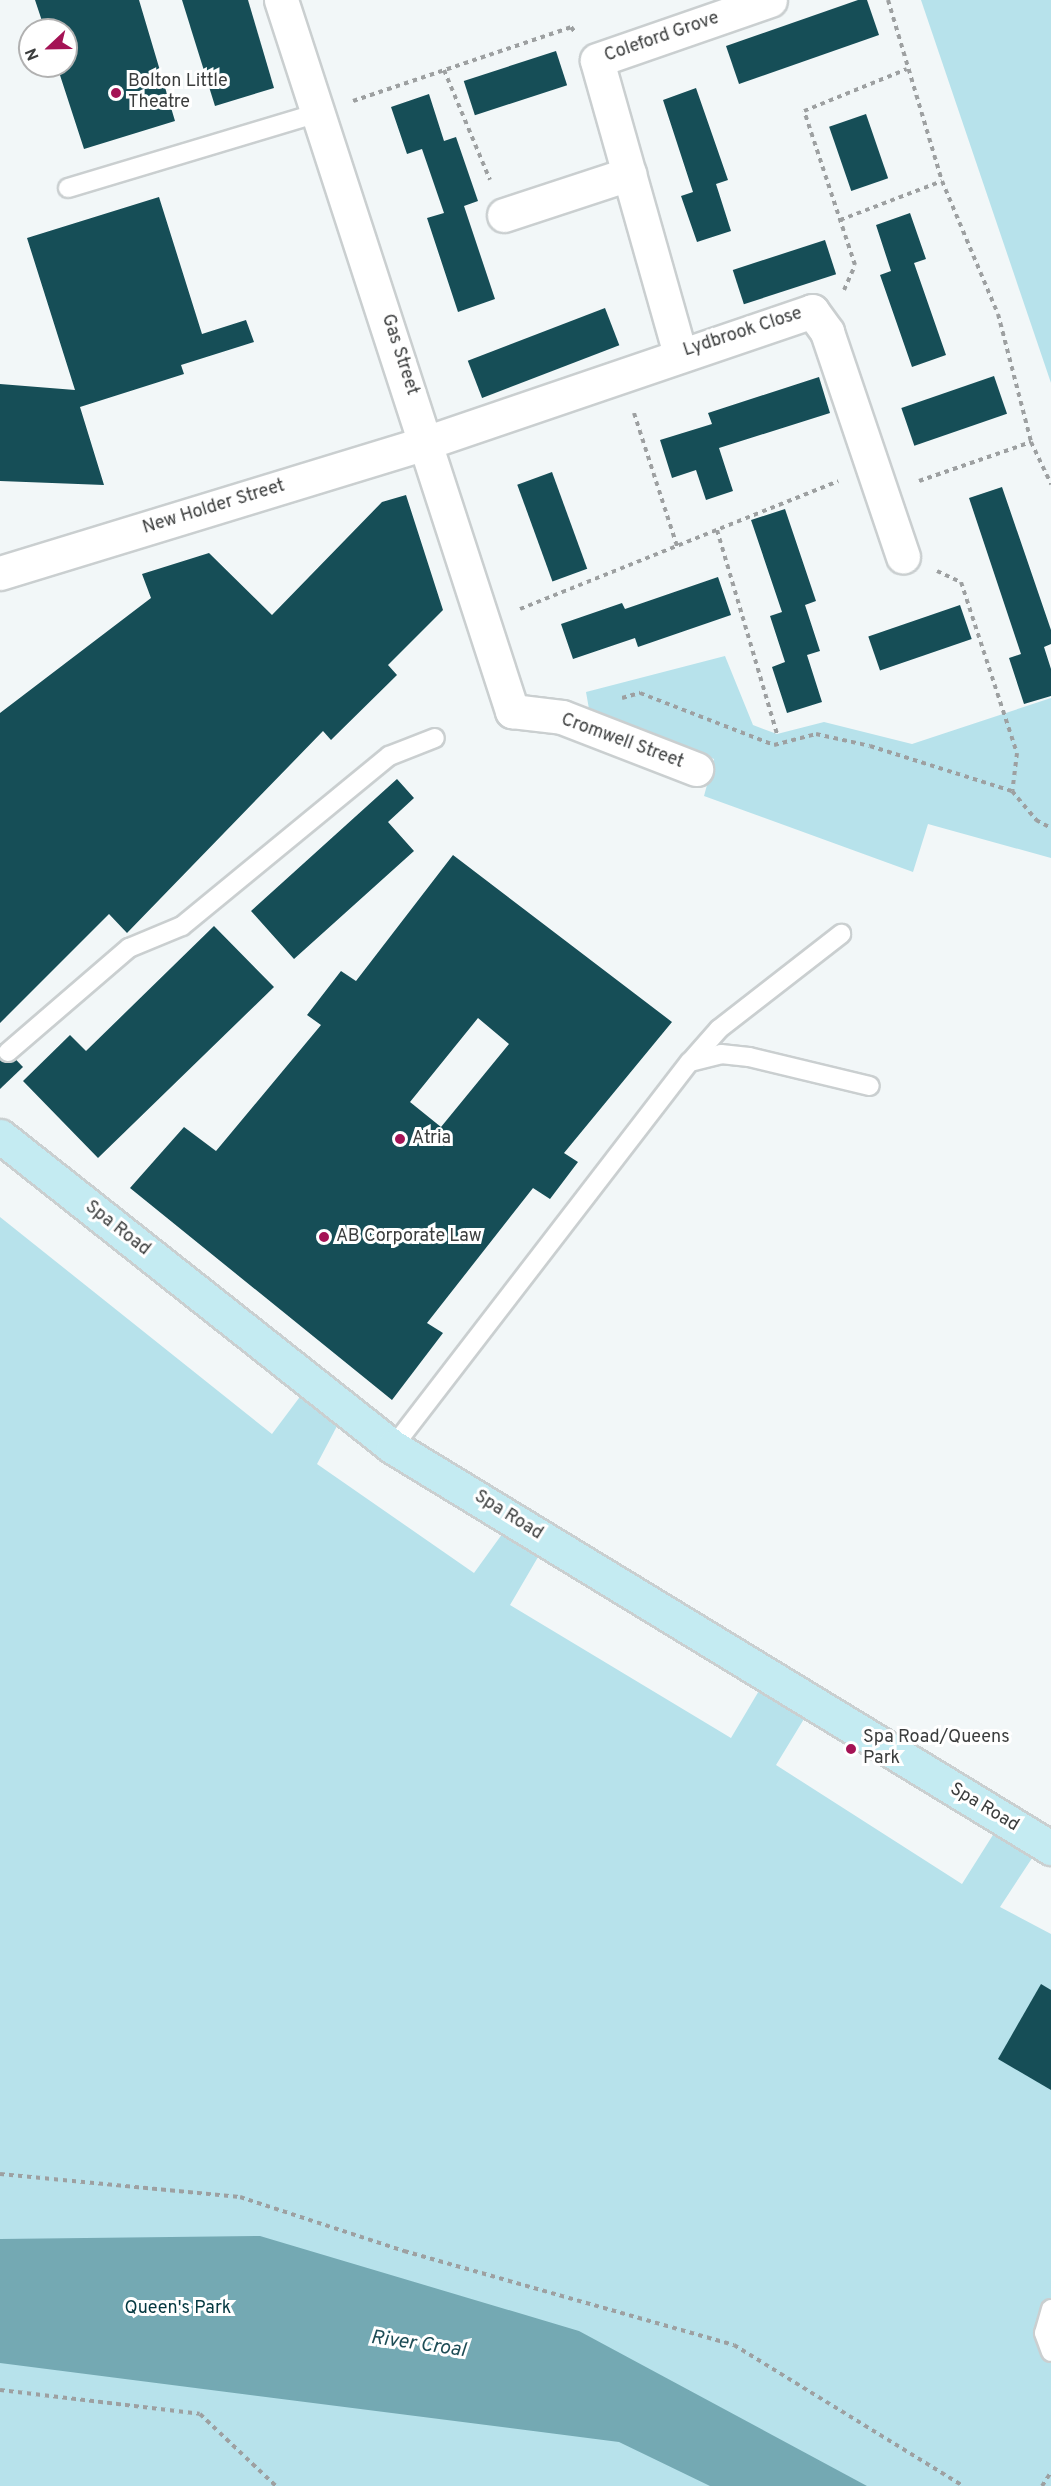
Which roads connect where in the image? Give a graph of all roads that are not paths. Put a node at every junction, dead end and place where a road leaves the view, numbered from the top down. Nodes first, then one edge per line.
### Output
1 (281, 0) edge
2 (770, 0) edge
3 (318, 113) junction
4 (629, 174) junction
5 (68, 188) dead end
6 (504, 215) road end
7 (680, 354) junction
8 (428, 442) junction
9 (903, 555) road end
10 (0, 573) edge
11 (512, 711) joint
12 (435, 738) dead end
13 (696, 769) dead end
14 (841, 934) dead end
15 (8, 1052) dead end
16 (690, 1062) junction
17 (870, 1086) dead end
18 (0, 1136) edge
19 (393, 1447) junction
20 (1051, 1848) edge
21 (1051, 2308) edge
22 (1051, 2352) edge

1 - 3 street, Gas Street
2 - 4 street, Coleford Grove
3 - 5 lane
3 - 8 street, Gas Street
4 - 6 street
4 - 7 street, Coleford Grove
7 - 8 street, Lydbrook Close
7 - 9 street, Lydbrook Close
8 - 10 street, New Holder Street
8 - 11 street, Gas Street
11 - 13 street, Cromwell Street
12 - 15 lane
14 - 16 lane
16 - 17 lane
16 - 19 lane
18 - 19 main road, Spa Road
19 - 20 main road, Spa Road
21 - 22 lane

